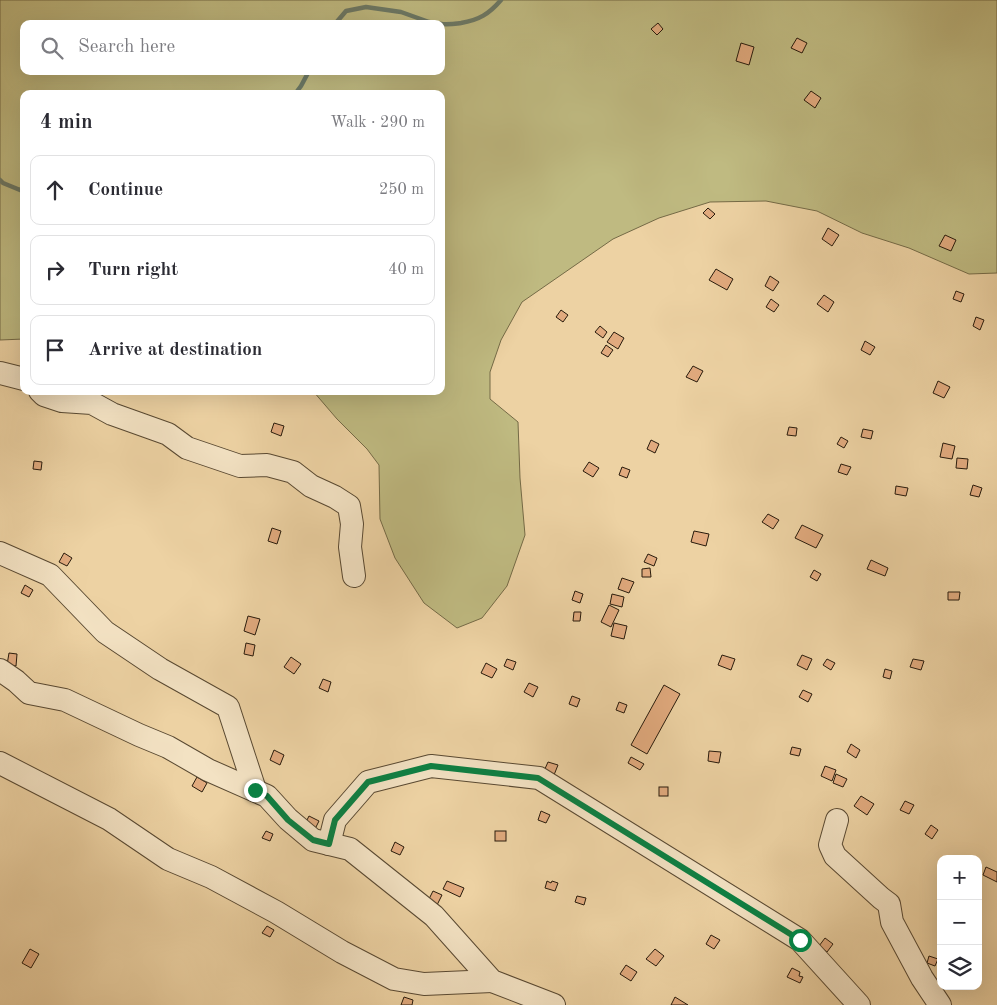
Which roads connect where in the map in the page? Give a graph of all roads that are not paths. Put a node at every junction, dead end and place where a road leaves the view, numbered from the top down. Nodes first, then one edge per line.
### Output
1 (0, 373) edge
2 (20, 378) edge
3 (44, 395) edge
4 (0, 553) edge
5 (354, 576) dead end
6 (0, 670) edge
7 (0, 762) edge
8 (255, 790) junction
9 (838, 820) dead end
10 (329, 844) junction
11 (492, 981) junction
12 (554, 1005) edge
13 (859, 1005) edge
14 (940, 1005) edge

1 - 2 street
3 - 5 street
4 - 8 street
6 - 8 street
7 - 11 street
8 - 10 street
9 - 14 street
10 - 11 street
10 - 13 street
11 - 12 street

